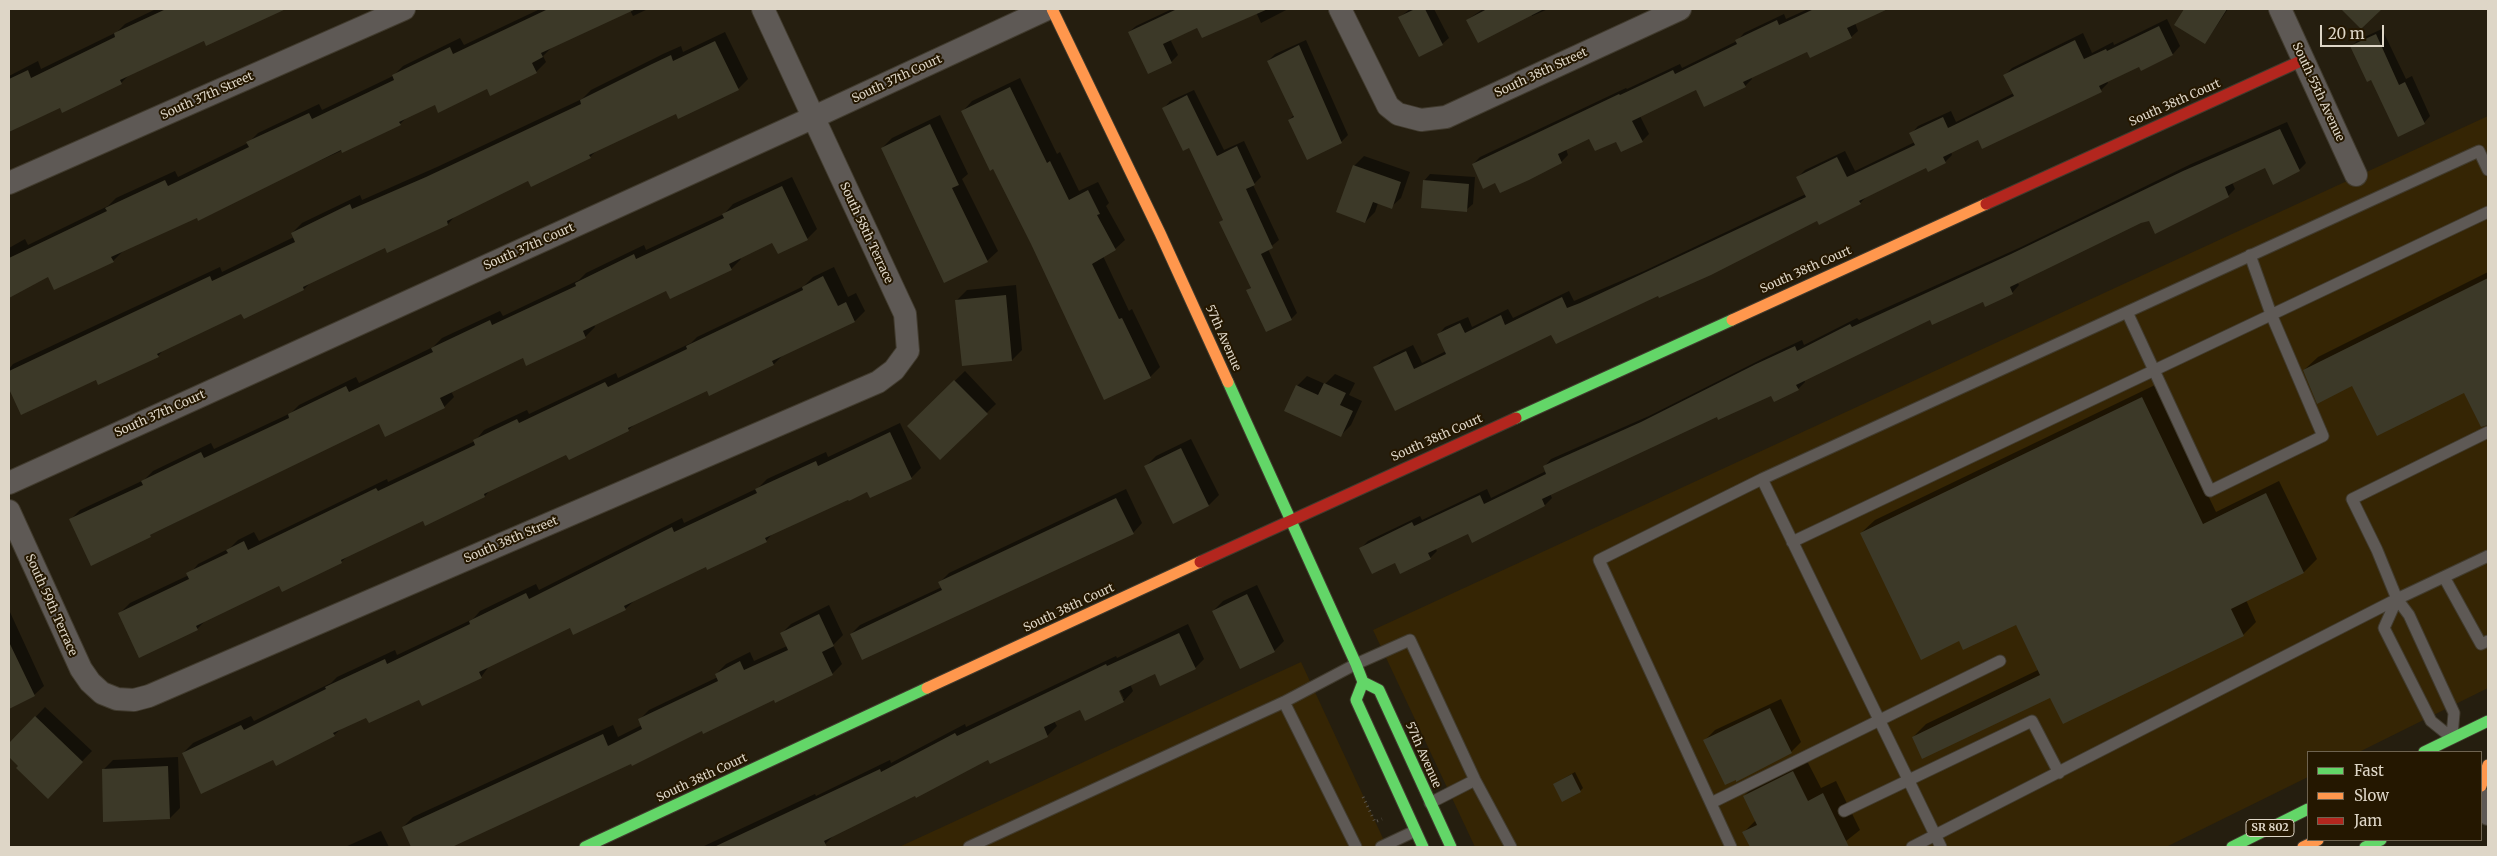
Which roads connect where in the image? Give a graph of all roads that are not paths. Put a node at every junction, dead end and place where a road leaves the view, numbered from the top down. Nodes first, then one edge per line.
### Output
1 (404, 9) edge
2 (763, 9) edge
3 (1047, 9) edge
4 (1052, 9) edge
5 (1340, 9) edge
6 (1680, 9) edge
7 (2280, 9) edge
8 (2303, 60) junction
9 (812, 118) junction
10 (2488, 170) edge
11 (2356, 175) dead end
12 (9, 183) edge
13 (2488, 212) edge
14 (2250, 255) junction
15 (2127, 312) junction
16 (2271, 314) junction
17 (908, 351) joint
18 (2154, 370) junction
19 (2488, 432) edge
20 (1762, 479) junction
21 (9, 482) edge
22 (9, 511) edge
23 (1290, 520) junction
24 (1792, 542) junction
25 (2488, 556) edge
26 (2444, 577) junction
27 (2397, 599) junction
28 (2488, 641) edge
29 (2000, 661) dead end
30 (1356, 664) junction
31 (1363, 682) junction
32 (102, 693) joint
33 (1284, 702) junction
34 (2488, 720) edge
35 (1880, 721) junction
36 (2452, 738) junction
37 (2426, 751) edge
38 (2446, 751) edge
39 (2488, 765) edge
40 (2059, 773) junction
41 (1475, 780) junction
42 (1909, 781) junction
43 (2482, 783) edge
44 (2482, 801) edge
45 (1429, 803) junction
46 (1711, 803) junction
47 (2307, 810) edge
48 (1844, 811) dead end
49 (2488, 814) edge
50 (1415, 830) junction
51 (1935, 835) junction
52 (2316, 841) edge
53 (2379, 841) edge
54 (585, 847) edge
55 (969, 847) edge
56 (1356, 847) edge
57 (1381, 847) edge
58 (1423, 847) edge
59 (1452, 847) edge
60 (1511, 847) edge
61 (1731, 847) edge
62 (1912, 847) edge
63 (1941, 847) edge
64 (2232, 847) edge
65 (2303, 847) edge
66 (2365, 847) edge

1 - 12 street, South 37th Street
2 - 9 street
3 - 9 street, South 37th Court
4 - 23 street, 57th Avenue
5 - 6 street, South 38th Street
7 - 8 street, South 55th Avenue
8 - 11 street, South 55th Avenue
8 - 23 street, South 38th Court
9 - 17 street, South 58th Terrace
9 - 21 street, South 37th Court
10 - 14 lane
13 - 16 lane
14 - 15 lane
14 - 16 lane
15 - 18 lane
15 - 20 lane
16 - 18 lane
16 - 18 lane
17 - 32 street, South 38th Street
18 - 24 lane
19 - 27 lane
20 - 24 lane
20 - 46 lane
22 - 32 street, South 59th Terrace
23 - 30 street, 57th Avenue
23 - 54 street, South 38th Court
24 - 35 lane
25 - 26 lane
26 - 27 lane
26 - 28 lane
27 - 36 lane
27 - 36 lane
27 - 40 lane
29 - 35 lane
30 - 31 street, 57th Avenue
30 - 33 lane
30 - 41 lane
31 - 45 street, 57th Avenue
31 - 50 street
33 - 55 lane
33 - 56 lane
34 - 36 street
35 - 42 lane
35 - 46 lane
36 - 37 street
36 - 38 street
39 - 43 street
40 - 42 lane
40 - 51 lane
41 - 45 lane
41 - 60 lane
42 - 48 lane
42 - 51 lane
44 - 49 street
45 - 59 street, 57th Avenue
46 - 61 lane
47 - 64 street, SR 802
50 - 57 lane
50 - 58 street
51 - 62 lane
51 - 63 lane
52 - 65 street
53 - 66 street

